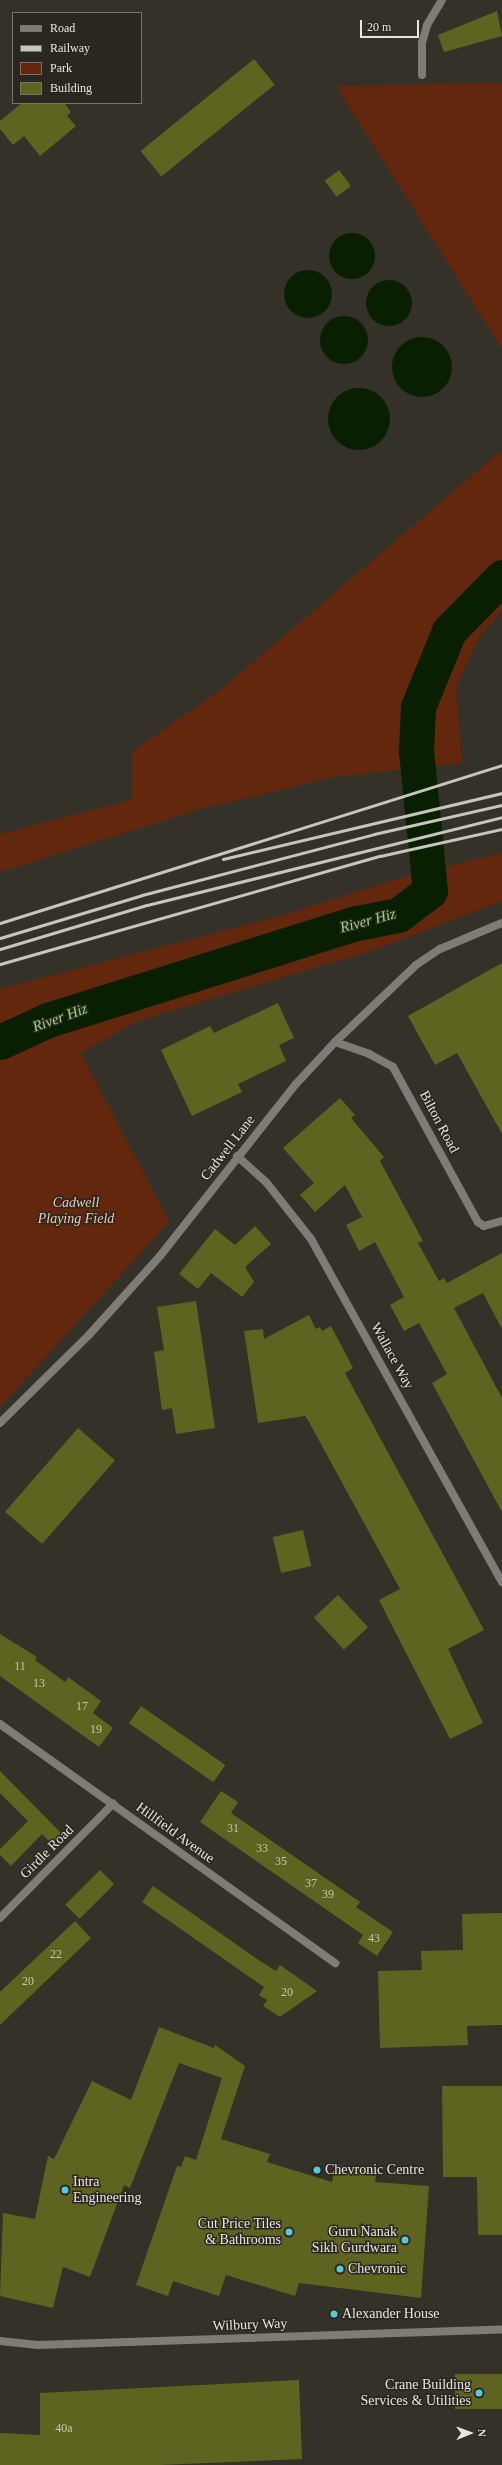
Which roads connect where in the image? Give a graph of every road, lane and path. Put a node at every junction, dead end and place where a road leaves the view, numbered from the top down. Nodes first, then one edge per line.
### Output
1 (442, 0) edge
2 (422, 75) dead end
3 (502, 923) edge
4 (336, 1042) junction
5 (238, 1156) junction
6 (502, 1221) edge
7 (0, 1423) edge
8 (502, 1582) edge
9 (0, 1724) edge
10 (113, 1804) junction
11 (0, 1918) edge
12 (335, 1963) dead end
13 (502, 2330) edge
14 (0, 2341) edge

1 - 2 street
3 - 4 street, Cadwell Lane
4 - 5 street, Cadwell Lane
4 - 6 street, Bilton Road
5 - 7 street, Cadwell Lane
5 - 8 street, Wallace Way
9 - 10 street, Hillfield Avenue
10 - 11 street, Girdle Road
10 - 12 street, Hillfield Avenue
13 - 14 street, Wilbury Way

